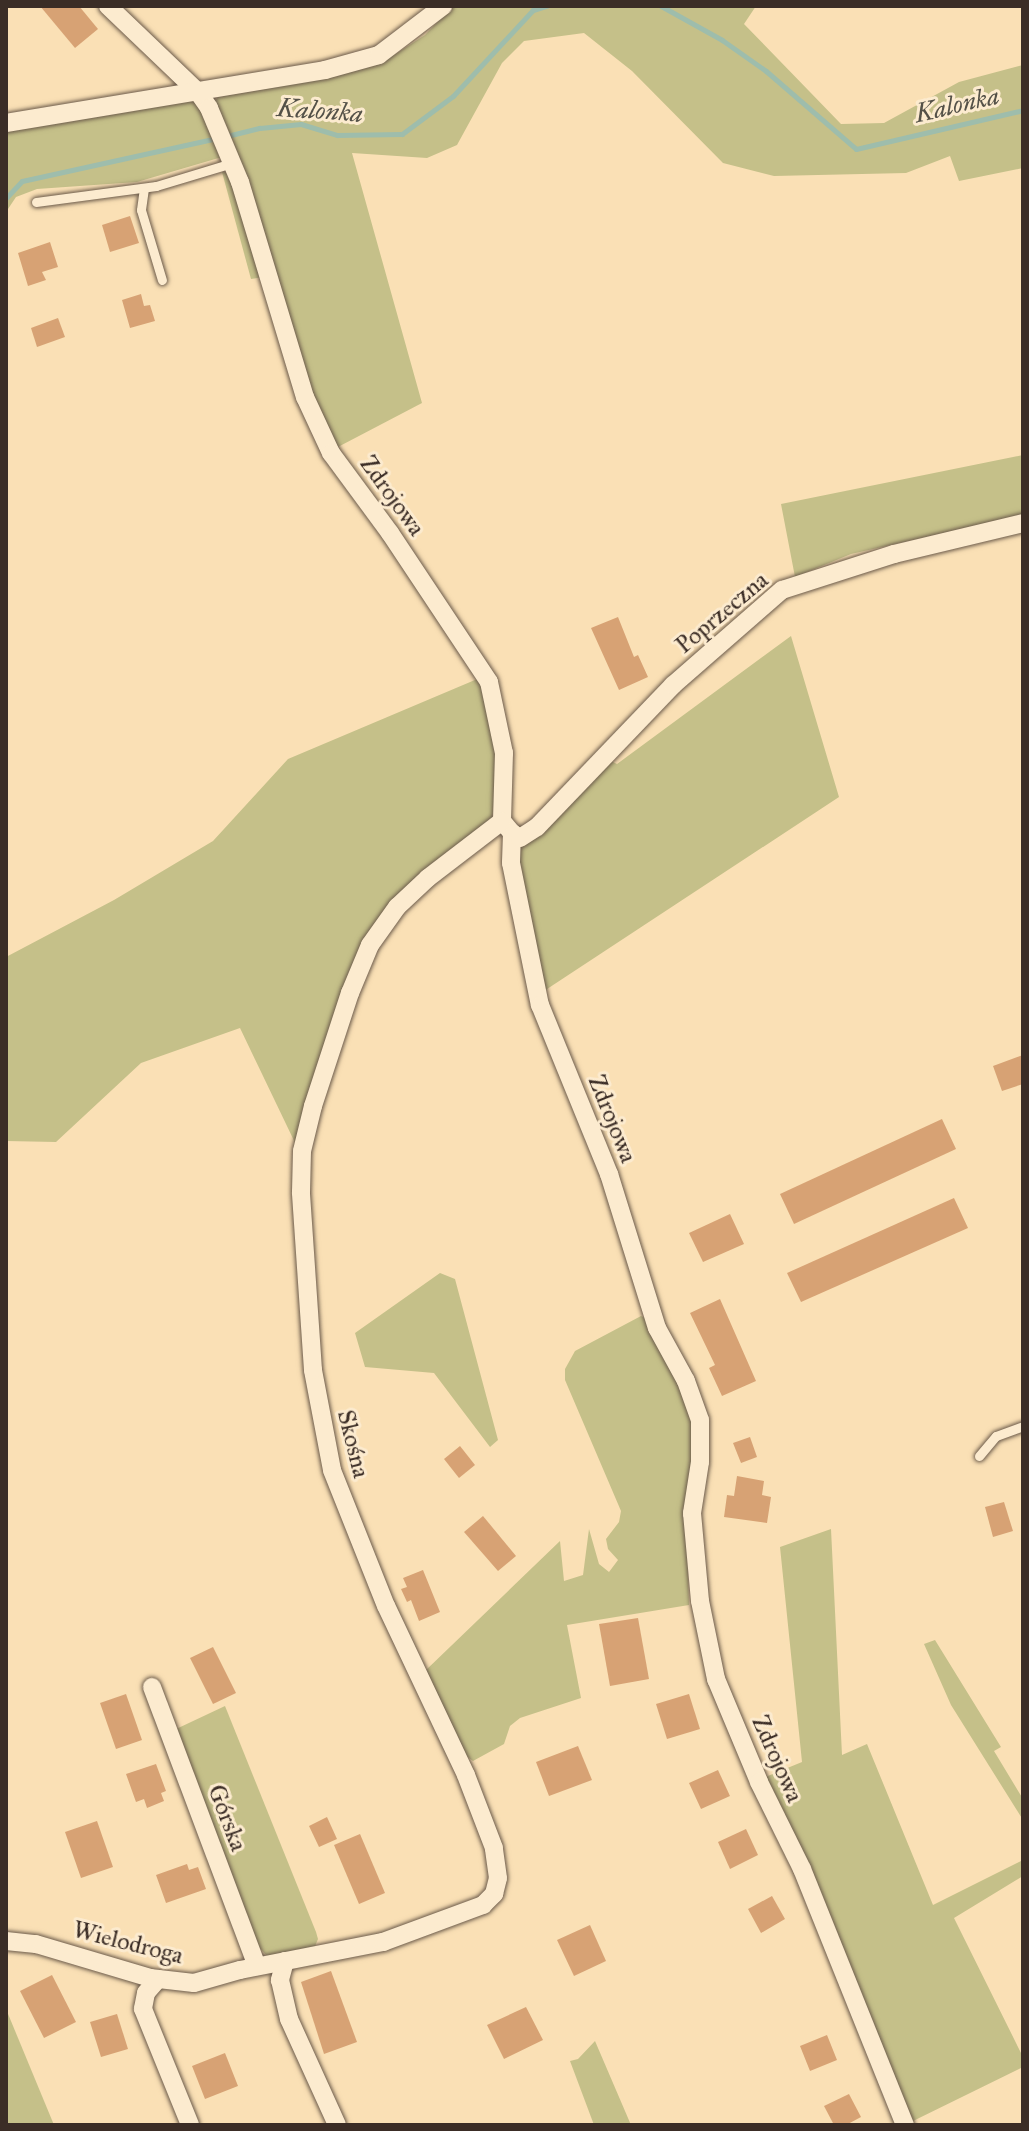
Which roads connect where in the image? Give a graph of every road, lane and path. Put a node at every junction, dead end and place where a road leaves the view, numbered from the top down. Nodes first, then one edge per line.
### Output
1 (108, 6) edge
2 (443, 6) edge
3 (203, 100) junction
4 (6, 123) edge
5 (231, 158) junction
6 (144, 188) junction
7 (36, 202) dead end
8 (162, 280) dead end
9 (1023, 523) edge
10 (507, 827) junction
11 (1023, 1426) edge
12 (979, 1456) dead end
13 (152, 1687) dead end
14 (6, 1941) edge
15 (285, 1961) junction
16 (257, 1966) junction
17 (158, 1979) junction
18 (190, 2125) edge
19 (337, 2125) edge
20 (905, 2125) edge

1 - 3 street
2 - 3 street
3 - 4 street
3 - 5 street, Zdrojowa
5 - 6 lane
5 - 10 street, Zdrojowa
6 - 7 lane
6 - 8 lane
9 - 10 street, Poprzeczna
10 - 15 street, Skośna
10 - 20 street, Zdrojowa
11 - 12 lane
13 - 16 street, Górska
14 - 17 street, Wielodroga
15 - 16 street, Wielodroga
15 - 19 street
16 - 17 street, Wielodroga
17 - 18 street

